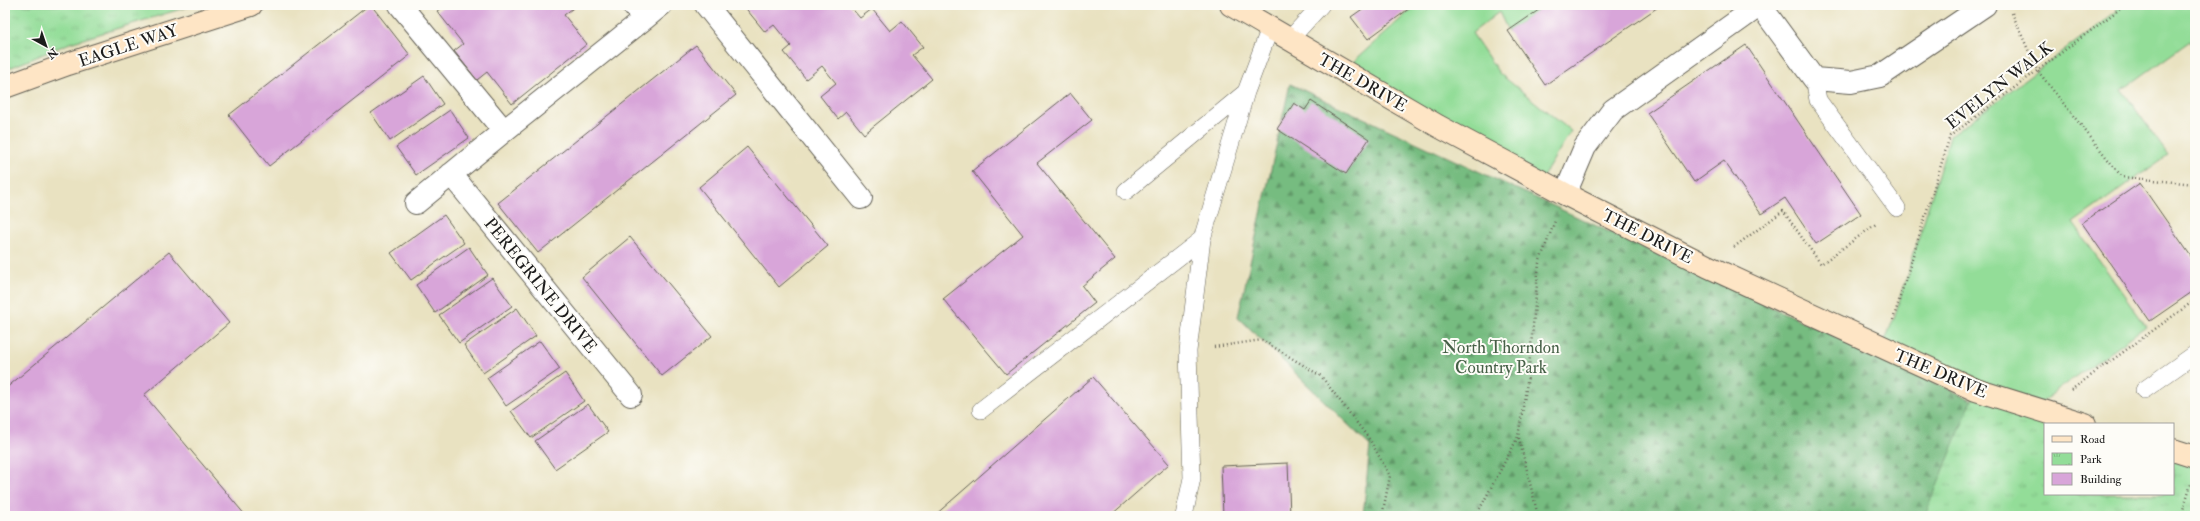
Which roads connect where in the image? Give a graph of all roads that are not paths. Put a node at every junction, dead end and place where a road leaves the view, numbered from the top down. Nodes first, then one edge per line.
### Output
1 (251, 5) edge
2 (400, 5) edge
3 (661, 5) edge
4 (706, 5) edge
5 (1232, 5) edge
6 (1321, 5) edge
7 (1760, 5) edge
8 (1985, 5) edge
9 (639, 12) edge
10 (1270, 28) junction
11 (1290, 39) junction
12 (1814, 80) junction
13 (5, 87) edge
14 (1246, 92) junction
15 (504, 131) junction
16 (451, 174) junction
17 (1126, 191) dead end
18 (1565, 194) junction
19 (861, 198) dead end
20 (416, 203) dead end
21 (1897, 208) road end
22 (1202, 239) junction
23 (2195, 354) edge
24 (2144, 390) dead end
25 (632, 395) dead end
26 (981, 410) dead end
27 (2081, 423) edge
28 (2174, 451) edge
29 (2194, 468) edge
30 (1184, 516) edge

1 - 13 street, EAGLE WAY
2 - 15 street
3 - 9 street
4 - 19 street
5 - 10 street, THE DRIVE
6 - 11 lane
7 - 12 street
7 - 18 street
8 - 12 street
9 - 15 street
10 - 11 street, THE DRIVE
10 - 14 lane
11 - 18 street, THE DRIVE
12 - 21 lane
14 - 17 lane
14 - 22 lane
15 - 16 street
16 - 20 street
16 - 25 street, PEREGRINE DRIVE
18 - 27 street, THE DRIVE
22 - 26 lane
22 - 30 lane
23 - 24 lane
28 - 29 street

